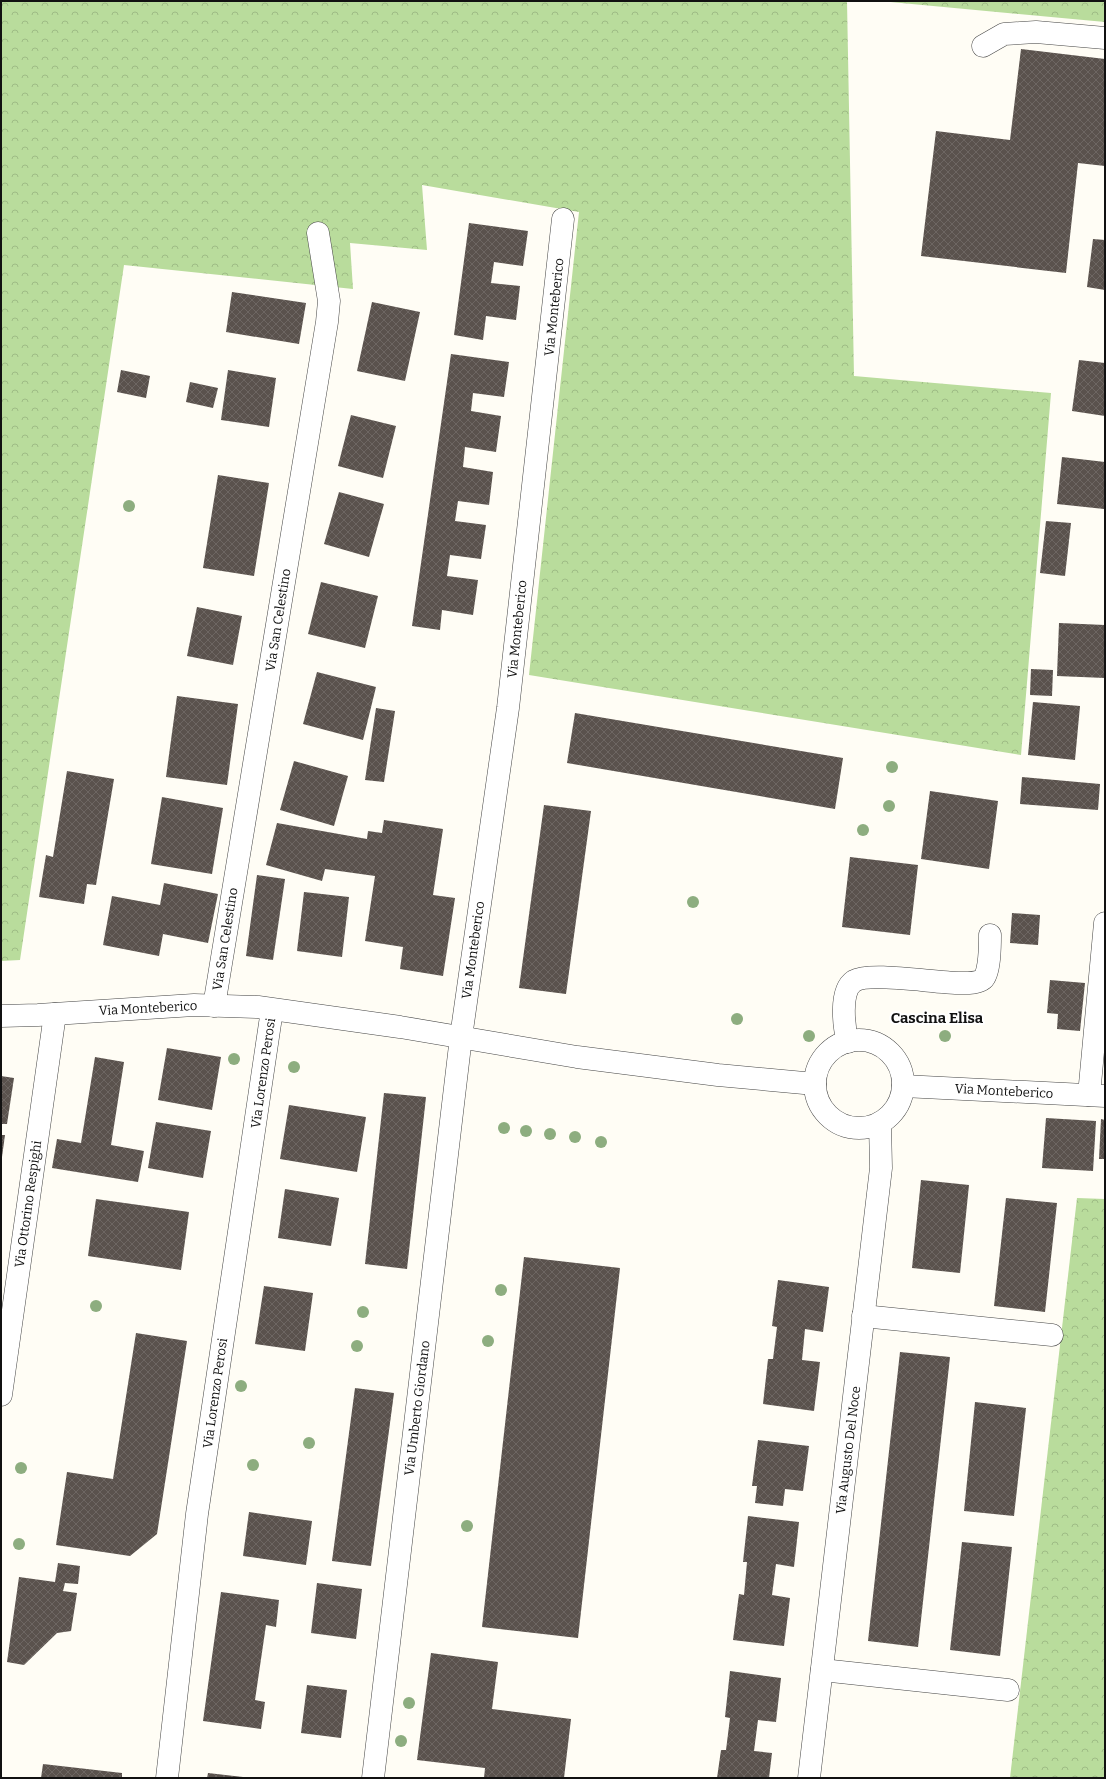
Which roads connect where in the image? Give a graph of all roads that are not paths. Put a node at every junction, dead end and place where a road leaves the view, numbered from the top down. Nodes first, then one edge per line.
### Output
1 (1105, 38) edge
2 (983, 46) dead end
3 (563, 219) dead end
4 (318, 233) dead end
5 (1105, 923) edge
6 (990, 935) dead end
7 (214, 1006) junction
8 (272, 1010) junction
9 (55, 1014) junction
10 (1, 1016) edge
11 (461, 1037) junction
12 (848, 1042) junction
13 (815, 1084) junction
14 (903, 1086) junction
15 (1097, 1095) edge
16 (880, 1123) junction
17 (863, 1316) junction
18 (1052, 1335) dead end
19 (1, 1395) edge
20 (822, 1670) junction
21 (1008, 1690) dead end
22 (167, 1778) edge
23 (373, 1778) edge
24 (809, 1778) edge

1 - 2 street
3 - 11 street, Via Monteberico
4 - 7 street, Via San Celestino
5 - 15 street
6 - 12 street
7 - 8 street, Via Monteberico
7 - 9 street, Via Monteberico
8 - 11 street, Via Monteberico
8 - 22 street, Via Lorenzo Perosi
9 - 10 street, Via Monteberico
9 - 19 street, Via Ottorino Respighi
11 - 13 street, Via Monteberico
11 - 23 street, Via Umberto Giordano
12 - 13 street
12 - 14 street
13 - 16 street
14 - 15 street, Via Monteberico
14 - 16 street
16 - 17 street, Via Augusto Del Noce
17 - 18 street
17 - 20 street, Via Augusto Del Noce
20 - 21 street
20 - 24 street, Via Augusto Del Noce

